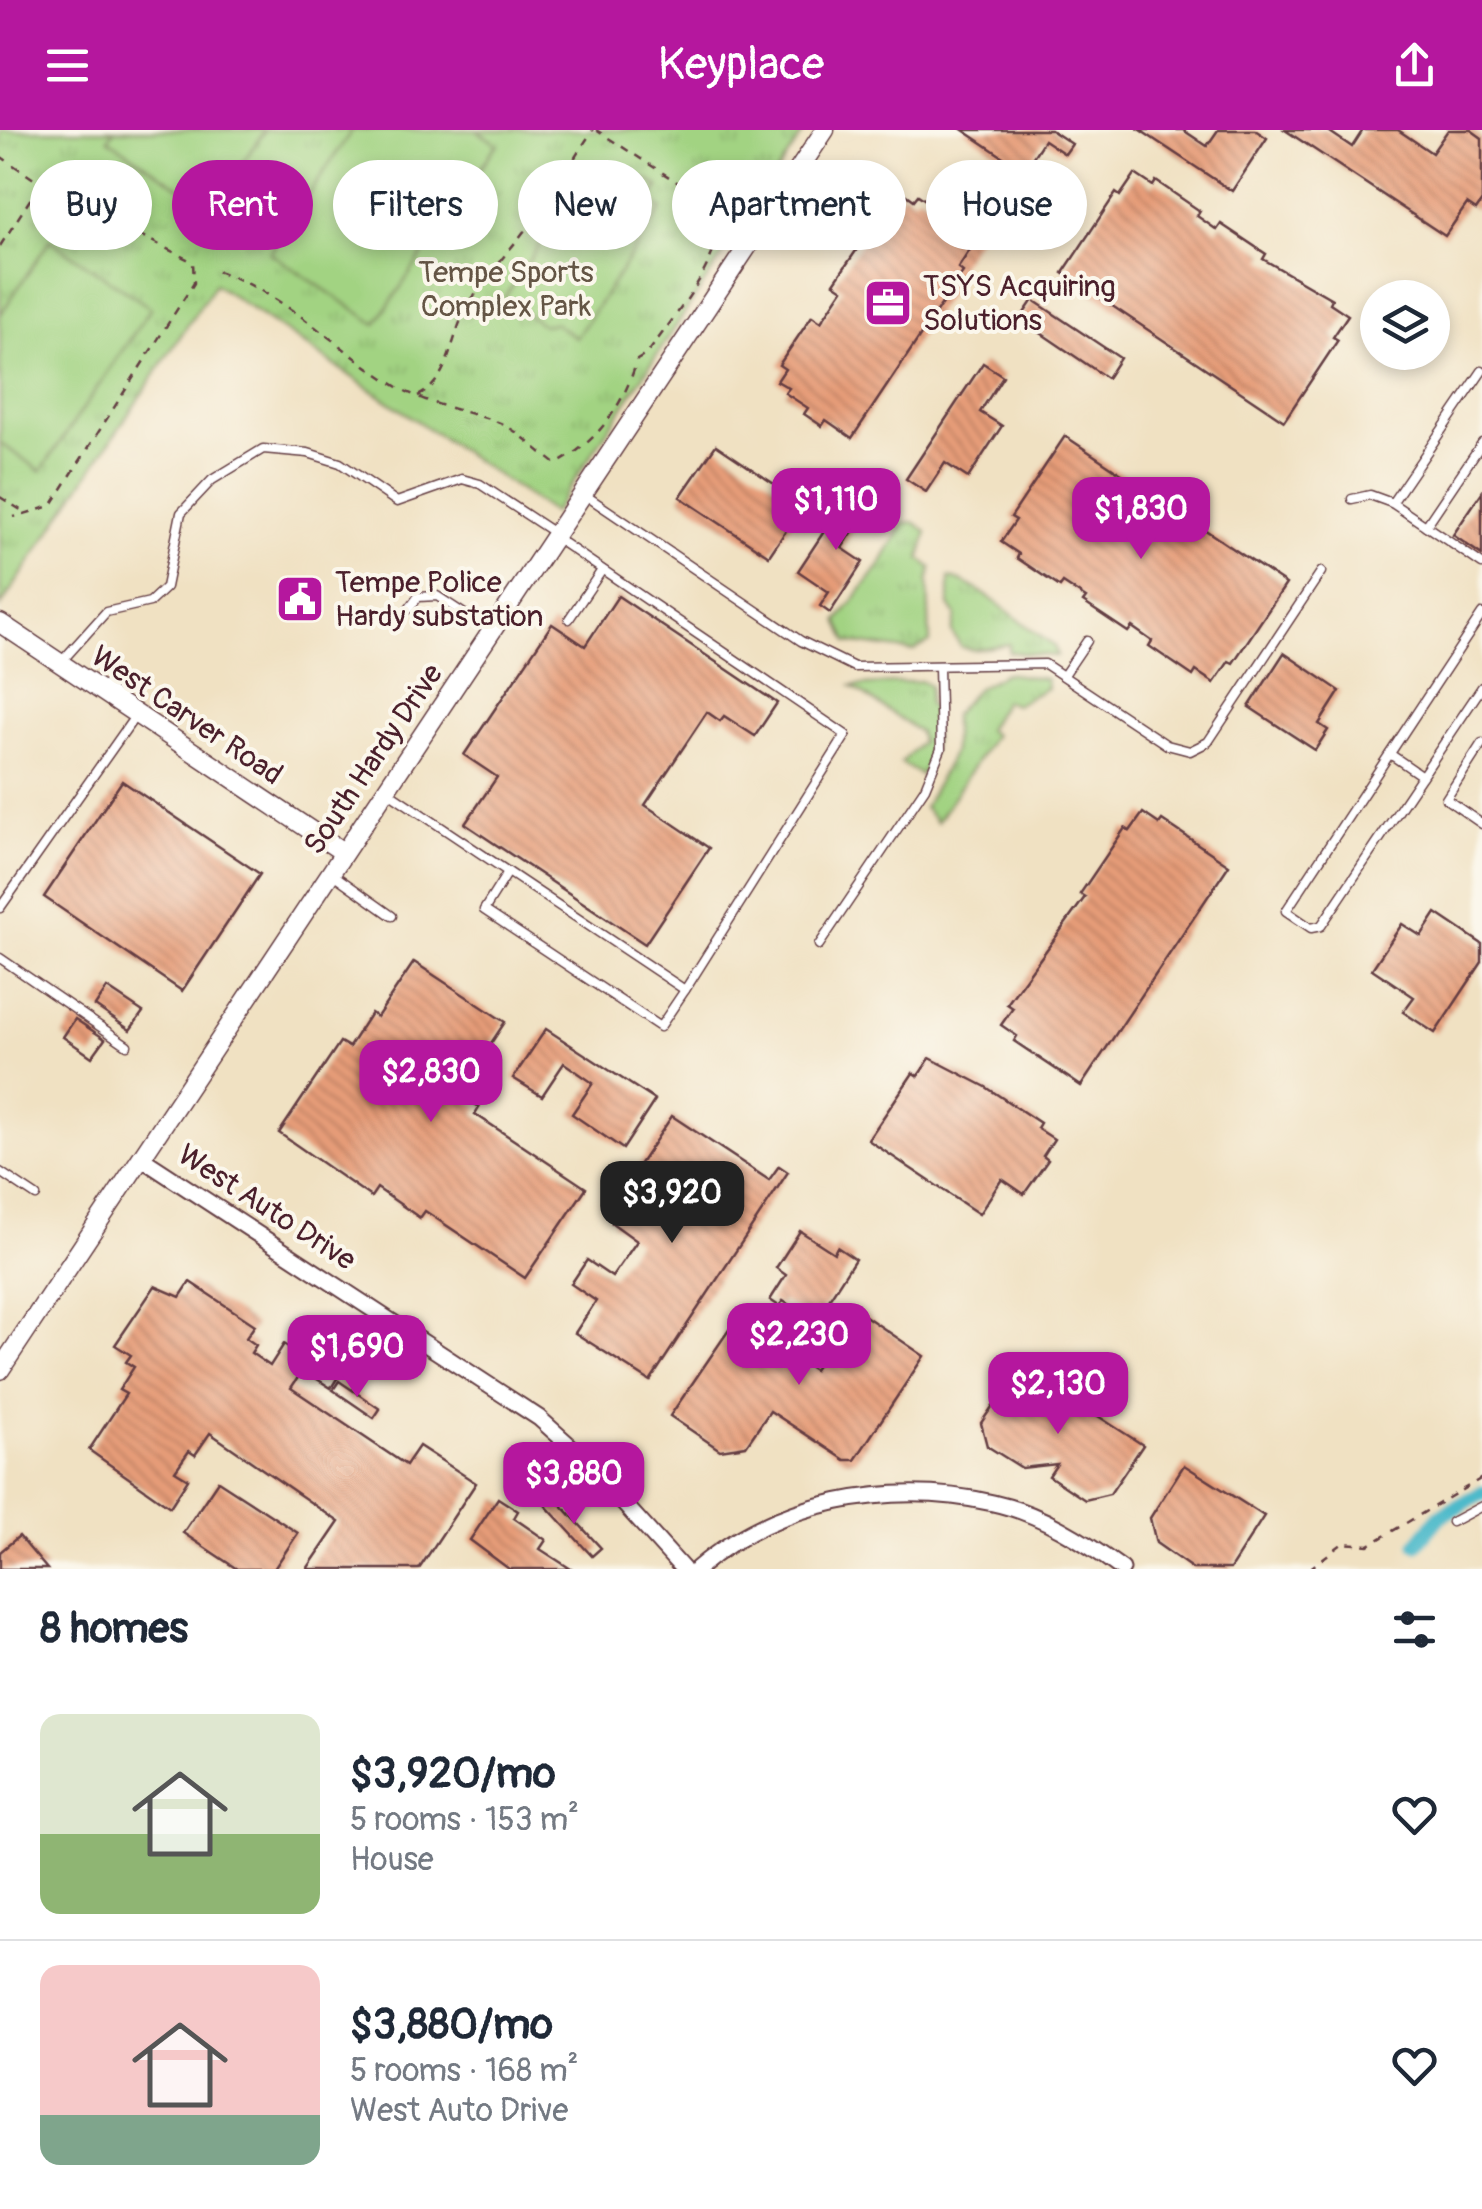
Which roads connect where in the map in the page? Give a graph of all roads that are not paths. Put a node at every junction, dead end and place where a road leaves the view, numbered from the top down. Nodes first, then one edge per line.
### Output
1 (824, 130) edge
2 (1482, 371) edge
3 (1482, 443) edge
4 (584, 494) junction
5 (1352, 499) dead end
6 (1392, 503) junction
7 (1426, 526) junction
8 (556, 536) junction
9 (1482, 564) edge
10 (602, 570) junction
11 (1320, 572) dead end
12 (409, 609) dead end
13 (1482, 614) edge
14 (569, 619) dead end
15 (0, 623) edge
16 (492, 632) junction
17 (1087, 641) dead end
18 (60, 664) junction
19 (940, 667) junction
20 (1064, 675) junction
21 (1482, 687) edge
22 (136, 714) junction
23 (1482, 743) edge
24 (1390, 754) junction
25 (1422, 776) junction
26 (386, 790) junction
27 (1482, 824) edge
28 (343, 852) junction
29 (329, 872) junction
30 (508, 872) junction
31 (0, 908) edge
32 (392, 916) dead end
33 (819, 945) dead end
34 (0, 958) edge
35 (685, 990) junction
36 (127, 1045) dead end
37 (141, 1158) junction
38 (0, 1172) edge
39 (36, 1196) dead end
40 (0, 1370) edge
41 (1482, 1506) edge
42 (1452, 1522) dead end
43 (684, 1569) edge
44 (697, 1569) edge
45 (1122, 1569) edge

1 - 4 street, South Hardy Drive
2 - 6 lane
3 - 7 lane
4 - 8 street, South Hardy Drive
4 - 19 lane
5 - 6 lane
6 - 7 lane
7 - 9 lane
8 - 10 lane
8 - 16 street, South Hardy Drive
8 - 18 lane
10 - 14 lane
10 - 35 lane
11 - 20 lane
12 - 16 lane
13 - 24 lane
15 - 18 street, West Carver Road
16 - 26 street, South Hardy Drive
17 - 20 lane
18 - 22 street, West Carver Road
19 - 20 lane
19 - 33 lane
21 - 25 lane
22 - 28 street, West Carver Road
22 - 31 lane
23 - 27 lane
24 - 25 lane
24 - 25 lane
26 - 28 street, South Hardy Drive
26 - 30 lane
28 - 29 street, South Hardy Drive
29 - 32 lane
29 - 37 street, South Hardy Drive
30 - 35 lane
30 - 35 lane
34 - 36 lane
37 - 40 street, South Hardy Drive
37 - 43 street, West Auto Drive
38 - 39 lane
41 - 42 lane
44 - 45 street

